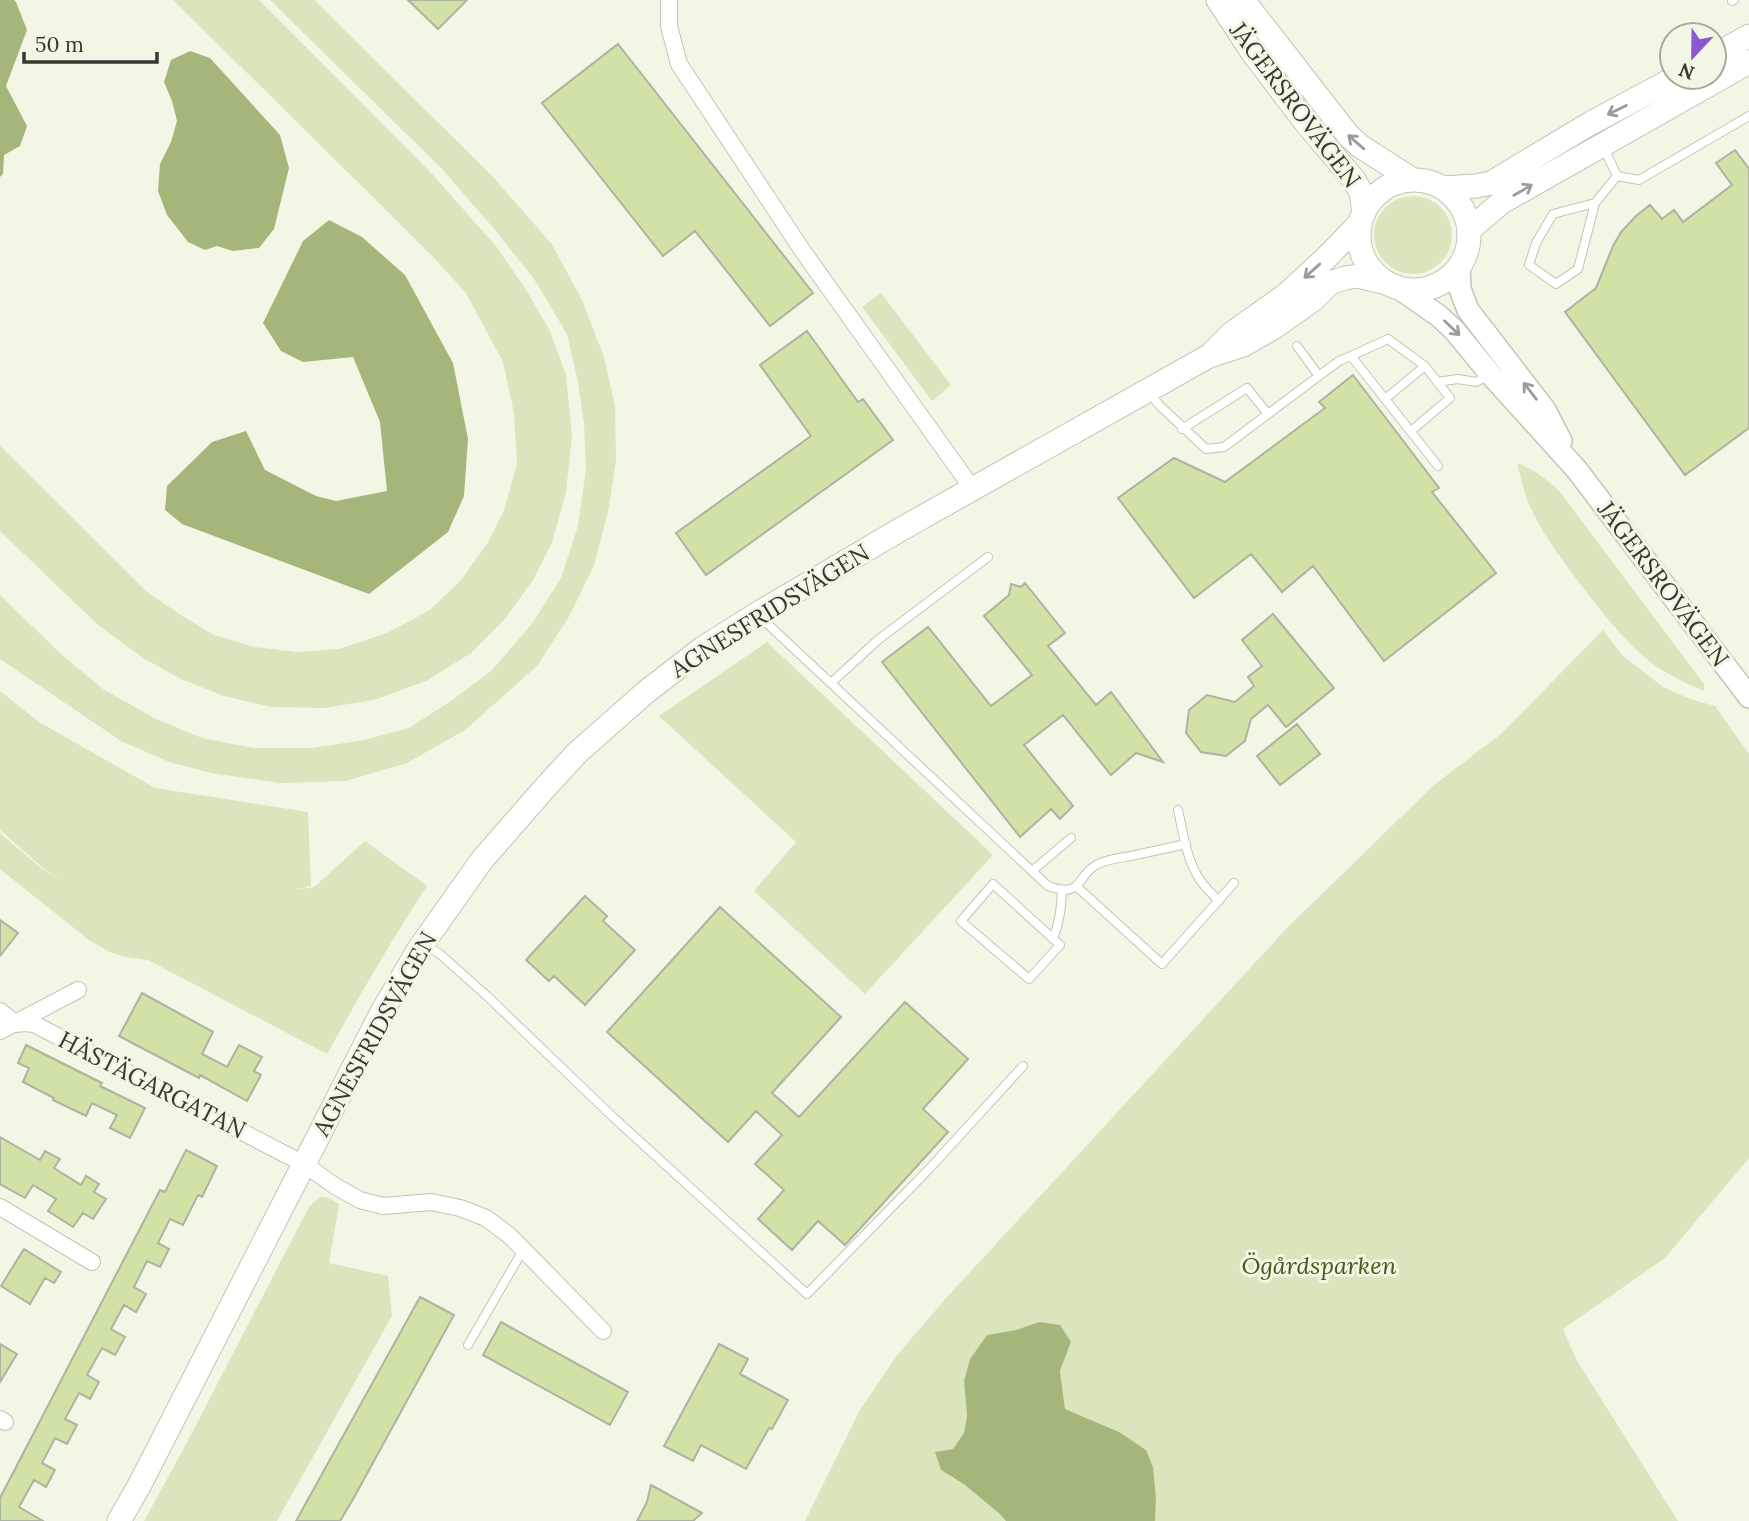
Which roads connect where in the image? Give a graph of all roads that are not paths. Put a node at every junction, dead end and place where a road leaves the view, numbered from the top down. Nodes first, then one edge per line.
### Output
1 (669, 0) edge
2 (1218, 0) edge
3 (1244, 0) edge
4 (1749, 36) edge
5 (1728, 48) edge
6 (1749, 62) edge
7 (1658, 87) edge
8 (1749, 116) edge
9 (1591, 124) junction
10 (1602, 144) junction
11 (1617, 176) junction
12 (1413, 180) junction
13 (1442, 188) junction
14 (1595, 203) junction
15 (1362, 218) junction
16 (1468, 230) junction
17 (1459, 267) junction
18 (1392, 285) junction
19 (1297, 346) dead end
20 (1209, 356) junction
21 (1351, 356) junction
22 (1425, 366) junction
23 (1491, 375) junction
24 (1319, 376) junction
25 (1437, 382) junction
26 (1149, 390) junction
27 (1385, 399) junction
28 (1268, 414) junction
29 (1182, 429) junction
30 (1410, 431) junction
31 (1438, 466) dead end
32 (1577, 470) junction
33 (972, 488) junction
34 (988, 557) dead end
35 (757, 614) junction
36 (831, 683) junction
37 (1749, 697) edge
38 (1178, 810) dead end
39 (1071, 838) dead end
40 (1186, 844) junction
41 (1032, 871) junction
42 (1234, 883) dead end
43 (1076, 886) junction
44 (1062, 890) junction
45 (1219, 901) junction
46 (1053, 939) junction
47 (423, 943) junction
48 (78, 990) dead end
49 (0, 1011) edge
50 (16, 1024) junction
51 (0, 1031) edge
52 (1023, 1066) dead end
53 (304, 1164) junction
54 (0, 1208) edge
55 (523, 1250) junction
56 (92, 1262) dead end
57 (603, 1331) dead end
58 (468, 1345) dead end
59 (119, 1521) edge

1 - 33 street
2 - 15 main road, JÄGERSROVÄGEN
12 -> 3 main road, JÄGERSROVÄGEN
4 - 5 main road
6 - 10 main road
7 -> 9 main road
8 - 11 lane
9 - 10 lane
9 - 13 main road
10 - 11 lane
16 -> 10 main road
11 - 14 lane
12 - 13 main road
12 - 15 main road
13 - 16 main road
14 - 14 lane
15 - 18 main road
15 -> 20 main road, AGNESFRIDSVÄGEN
16 - 17 main road
17 - 18 main road
32 -> 17 street, JÄGERSROVÄGEN
18 - 20 main road, AGNESFRIDSVÄGEN
18 -> 23 street, JÄGERSROVÄGEN
19 - 24 lane
20 - 26 main road, AGNESFRIDSVÄGEN
21 - 22 lane
21 - 24 lane
21 - 27 lane
22 - 25 lane
22 - 27 lane
23 - 25 lane
23 - 32 street, JÄGERSROVÄGEN
24 - 28 lane
25 - 30 lane
26 - 29 lane
26 - 33 main road, AGNESFRIDSVÄGEN
27 - 30 lane
28 - 29 lane
28 - 29 lane
30 - 31 lane
32 - 37 street, JÄGERSROVÄGEN
33 - 35 main road, AGNESFRIDSVÄGEN
34 - 36 lane
35 - 36 lane
35 - 47 main road, AGNESFRIDSVÄGEN
36 - 41 lane
38 - 40 lane
39 - 41 lane
40 - 43 lane
40 - 45 lane
41 - 44 lane
42 - 45 lane
43 - 44 lane
43 - 45 lane
44 - 46 lane
46 - 46 lane
47 - 52 lane
47 - 53 main road, AGNESFRIDSVÄGEN
48 - 50 street
49 - 50 street, HÄSTÄGARGATAN
50 - 51 street
50 - 53 street, HÄSTÄGARGATAN
53 - 55 street, HÄSTÄGARGATAN
53 - 59 main road, AGNESFRIDSVÄGEN
54 - 56 street
55 - 57 street, HÄSTÄGARGATAN
55 - 58 lane

